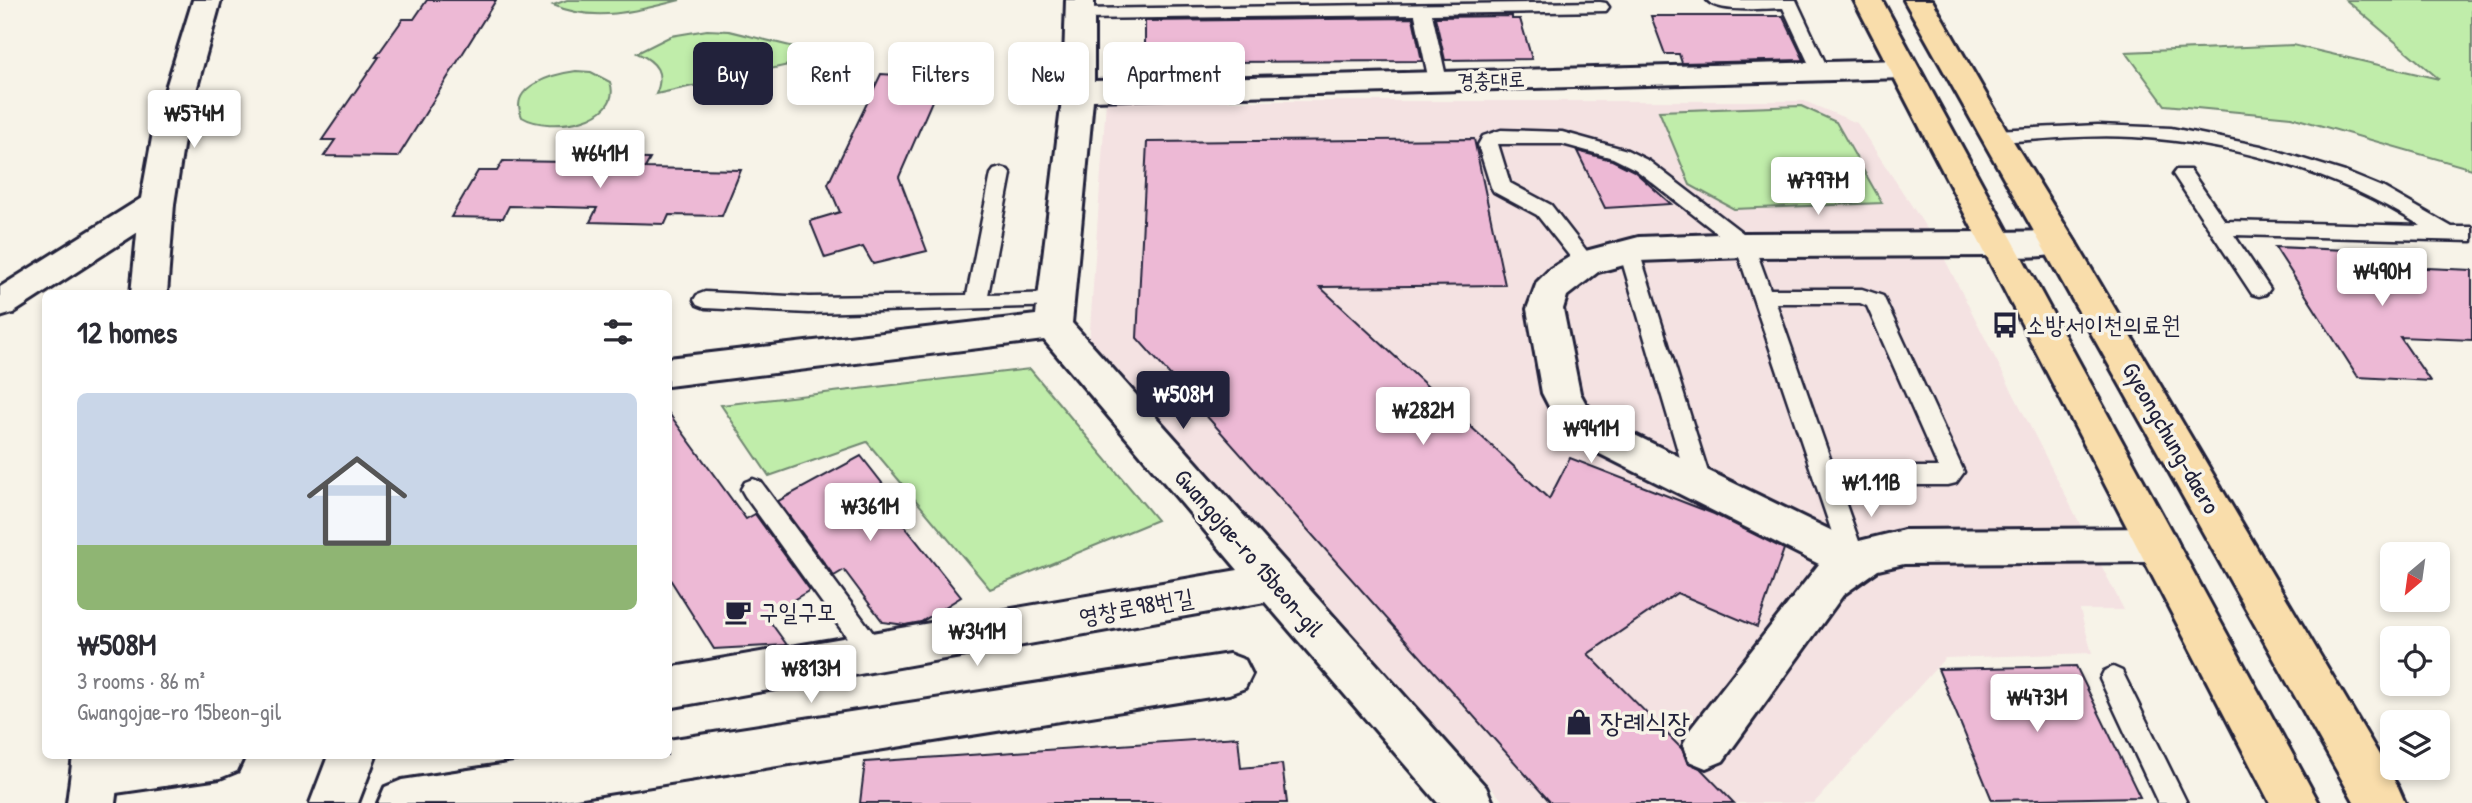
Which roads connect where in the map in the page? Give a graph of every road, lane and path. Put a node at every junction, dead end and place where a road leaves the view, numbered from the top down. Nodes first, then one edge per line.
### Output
1 (207, 0) edge
2 (1715, 0) edge
3 (1868, 0) edge
4 (1918, 0) edge
5 (1788, 2) edge
6 (1507, 4) edge
7 (1080, 7) edge
8 (1600, 7) dead end
9 (1422, 9) junction
10 (1079, 42) edge
11 (1905, 69) junction
12 (1820, 71) junction
13 (1438, 82) junction
14 (1089, 91) edge
15 (1077, 105) edge
16 (1994, 136) junction
17 (1001, 174) dead end
18 (2183, 174) dead end
19 (158, 204) junction
20 (2218, 228) junction
21 (2447, 233) junction
22 (2472, 234) edge
23 (2059, 243) junction
24 (1745, 244) junction
25 (1998, 244) junction
26 (1629, 251) junction
27 (1586, 263) junction
28 (2259, 289) dead end
29 (149, 290) edge
30 (1762, 296) junction
31 (705, 300) dead end
32 (976, 302) junction
33 (0, 304) edge
34 (1055, 313) junction
35 (672, 371) edge
36 (1824, 476) junction
37 (1700, 485) junction
38 (753, 489) dead end
39 (2158, 545) junction
40 (1853, 561) junction
41 (1274, 583) junction
42 (873, 653) junction
43 (1229, 674) dead end
44 (2113, 679) dead end
45 (672, 687) edge
46 (1706, 746) dead end
47 (203, 759) edge
48 (351, 759) edge
49 (94, 778) edge
50 (334, 803) edge
51 (402, 803) edge
52 (1469, 803) edge
53 (2173, 803) edge
54 (2295, 803) edge
55 (2381, 803) edge

1 - 19 street
2 - 5 lane
3 - 11 main road
4 - 16 main road, Gyeongchung-daero
5 - 12 lane
6 - 8 lane
6 - 9 lane
7 - 9 lane
7 - 10 street
9 - 13 lane
11 - 12 street, 경충대로
11 - 25 main road
12 - 13 street, 경충대로
13 - 14 street, 경충대로
15 - 34 street
16 - 21 lane
16 - 23 main road, Gyeongchung-daero
17 - 32 lane
18 - 20 lane
19 - 29 street
19 - 33 street
20 - 21 lane
20 - 28 lane
21 - 22 lane
23 - 25 street
23 - 55 main road, Gyeongchung-daero
24 - 25 street
24 - 26 street
24 - 27 lane
24 - 30 lane
25 - 39 main road
26 - 27 street
26 - 37 lane
27 - 37 street
30 - 36 lane
30 - 36 lane
31 - 32 lane
32 - 34 lane
34 - 35 street
34 - 41 street, Gwangojae-ro 15beon-gil
36 - 40 lane
37 - 40 street
38 - 42 lane
39 - 40 street
39 - 54 main road
40 - 46 street
41 - 42 street, 영창로98번길
41 - 52 street, Gwangojae-ro 15beon-gil
42 - 45 street, 영창로98번길
43 - 51 street
44 - 53 lane
47 - 49 street
48 - 50 street

